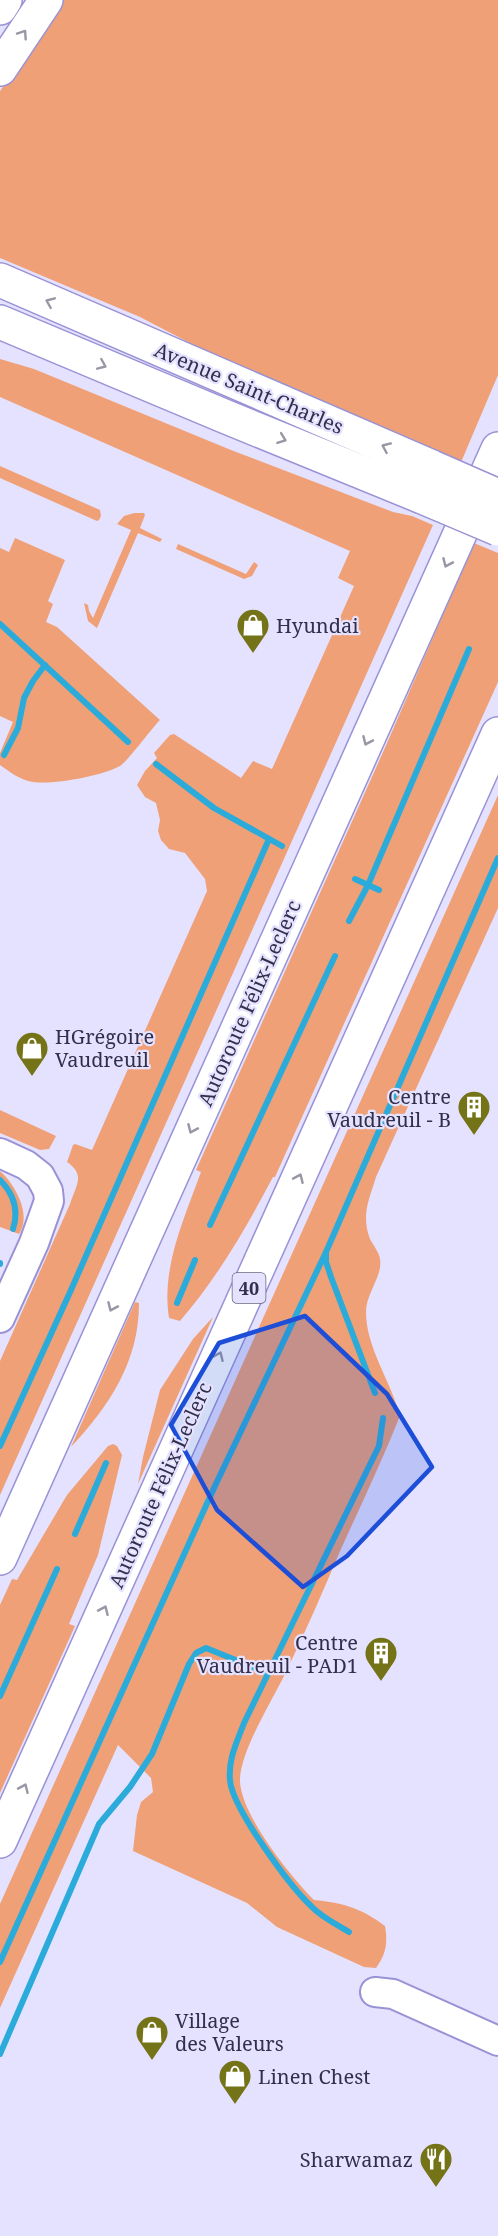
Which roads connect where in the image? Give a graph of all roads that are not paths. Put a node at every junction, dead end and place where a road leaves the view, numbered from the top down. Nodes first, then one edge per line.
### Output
1 (5, 0) edge
2 (46, 0) edge
3 (0, 8) edge
4 (0, 69) edge
5 (0, 280) edge
6 (0, 322) edge
7 (498, 449) edge
8 (426, 482) junction
9 (498, 496) edge
10 (498, 529) edge
11 (498, 734) edge
12 (0, 1153) edge
13 (0, 1318) edge
14 (0, 1558) edge
15 (0, 1841) edge
16 (375, 1992) dead end
17 (498, 2041) edge

1 - 3 main road
4 -> 2 main road
8 -> 5 main road, Avenue Saint-Charles
6 -> 8 main road, Avenue Saint-Charles
7 -> 14 main road, Autoroute Félix-Leclerc
8 - 9 main road, Avenue Saint-Charles, bridge
8 - 10 main road, Avenue Saint-Charles, bridge
15 -> 11 main road, Autoroute Félix-Leclerc / 40
12 - 13 street
16 - 17 street

